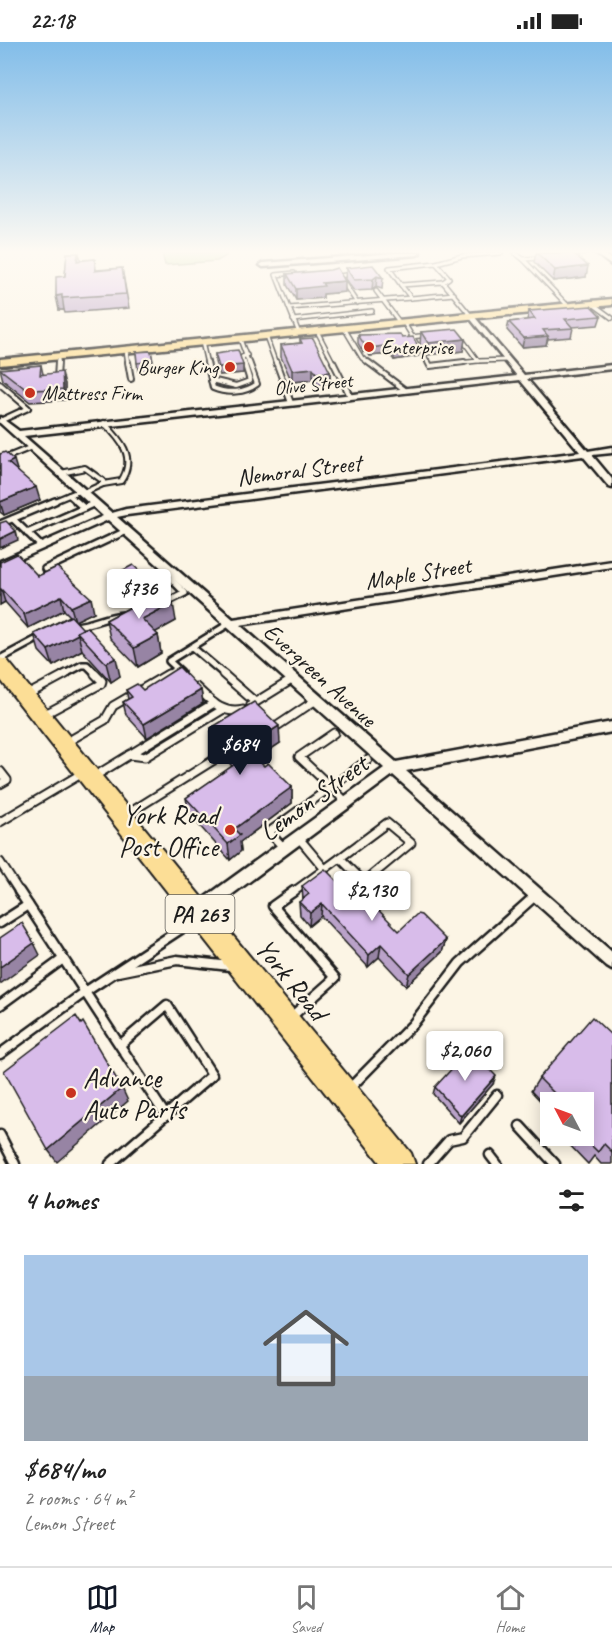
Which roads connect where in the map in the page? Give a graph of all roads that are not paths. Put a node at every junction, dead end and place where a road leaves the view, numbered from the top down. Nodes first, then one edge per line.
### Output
1 (325, 305) edge
2 (387, 305) edge
3 (463, 305) edge
4 (577, 305) edge
5 (596, 305) edge
6 (569, 306) joint
7 (289, 308) joint
8 (372, 311) dead end
9 (471, 316) junction
10 (612, 318) edge
11 (293, 320) junction
12 (402, 323) junction
13 (344, 328) junction
14 (317, 331) junction
15 (298, 333) junction
16 (430, 335) edge
17 (266, 336) junction
18 (459, 336) edge
19 (411, 337) junction
20 (240, 339) junction
21 (202, 342) junction
22 (126, 350) junction
23 (236, 353) edge
24 (246, 353) junction
25 (216, 355) edge
26 (58, 356) junction
27 (206, 356) junction
28 (508, 360) junction
29 (478, 361) junction
30 (0, 362) edge
31 (612, 367) edge
32 (522, 377) junction
33 (131, 379) dead end
34 (211, 380) junction
35 (57, 381) edge
36 (0, 384) edge
37 (405, 390) junction
38 (350, 396) junction
39 (291, 402) junction
40 (1, 420) edge
41 (104, 423) junction
42 (18, 434) junction
43 (32, 447) junction
44 (612, 450) edge
45 (586, 454) junction
46 (0, 460) edge
47 (61, 473) junction
48 (103, 484) junction
49 (612, 485) edge
50 (83, 493) junction
51 (69, 495) junction
52 (89, 505) junction
53 (110, 517) junction
54 (13, 519) junction
55 (0, 524) edge
56 (126, 531) junction
57 (27, 533) junction
58 (41, 546) junction
59 (612, 564) edge
60 (0, 565) edge
61 (45, 569) dead end
62 (177, 576) junction
63 (157, 607) edge
64 (130, 617) edge
65 (230, 623) junction
66 (71, 626) edge
67 (53, 631) edge
68 (192, 647) junction
69 (0, 658) edge
70 (0, 665) edge
71 (177, 669) junction
72 (184, 675) edge
73 (293, 679) junction
74 (192, 682) edge
75 (24, 696) junction
76 (316, 700) junction
77 (255, 702) junction
78 (214, 703) junction
79 (222, 710) junction
80 (41, 717) junction
81 (277, 726) edge
82 (612, 728) edge
83 (334, 733) dead end
84 (63, 744) junction
85 (128, 755) junction
86 (217, 758) dead end
87 (368, 760) dead end
88 (393, 768) junction
89 (0, 771) edge
90 (88, 775) junction
91 (0, 784) edge
92 (331, 787) junction
93 (346, 802) junction
94 (122, 818) junction
95 (0, 822) edge
96 (298, 837) junction
97 (284, 848) junction
98 (340, 858) junction
99 (1, 867) edge
100 (324, 868) junction
101 (536, 895) junction
102 (28, 904) junction
103 (200, 914) junction
104 (0, 923) edge
105 (63, 959) junction
106 (612, 962) edge
107 (242, 968) junction
108 (117, 972) junction
109 (85, 993) junction
110 (0, 1005) edge
111 (286, 1022) junction
112 (120, 1045) junction
113 (0, 1054) edge
114 (344, 1094) junction
115 (497, 1095) dead end
116 (166, 1116) junction
117 (520, 1126) dead end
118 (0, 1135) edge
119 (489, 1155) dead end
120 (15, 1164) edge
121 (110, 1164) edge
122 (400, 1164) edge
123 (428, 1164) edge
124 (497, 1164) edge
125 (555, 1164) edge

1 - 7 lane
2 - 12 lane
3 - 9 lane
4 - 6 main road
5 - 10 lane
6 - 9 main road
7 - 11 lane
8 - 11 lane
9 - 12 main road
9 - 28 street
11 - 15 lane
12 - 13 main road
12 - 19 lane
13 - 14 main road
13 - 37 lane
14 - 15 main road
14 - 38 lane
15 - 17 main road
16 - 19 lane
17 - 20 main road
17 - 39 lane
18 - 29 lane
19 - 29 lane
20 - 21 main road
20 - 24 lane
21 - 22 main road
21 - 27 lane
22 - 26 main road
22 - 33 lane
23 - 24 lane
24 - 34 lane
24 - 34 lane
25 - 27 lane
26 - 30 main road
26 - 35 lane
27 - 34 lane
28 - 29 lane
28 - 32 street
31 - 32 street, Olive Street
32 - 37 street, Olive Street
32 - 45 street
36 - 40 lane
37 - 38 street, Olive Street
38 - 39 street, Olive Street
39 - 41 street, Olive Street
40 - 42 street, Evergreen Avenue
41 - 42 street, Olive Street
41 - 48 lane
42 - 43 street, Evergreen Avenue
43 - 46 lane
43 - 47 street, Evergreen Avenue
44 - 45 street, Nemoral Street
45 - 49 street
45 - 53 street, Nemoral Street
47 - 48 lane
47 - 50 street, Evergreen Avenue
48 - 50 lane
50 - 51 lane
50 - 52 street, Evergreen Avenue
51 - 52 lane
51 - 54 lane
52 - 53 street, Evergreen Avenue
52 - 57 lane
53 - 56 street, Evergreen Avenue
53 - 58 street, Nemoral Street
54 - 55 lane
54 - 57 lane
56 - 61 lane
56 - 62 street, Evergreen Avenue
57 - 58 lane
58 - 60 street, Nemoral Street
59 - 65 street, Maple Street
62 - 63 lane
62 - 65 street, Evergreen Avenue
64 - 66 lane
65 - 68 lane
65 - 73 street, Evergreen Avenue
67 - 69 lane
68 - 71 lane
68 - 77 lane
70 - 75 highway, York Road / PA 263
71 - 72 lane
71 - 84 lane
73 - 76 street, Evergreen Avenue
73 - 77 lane
74 - 78 lane
75 - 80 highway, York Road / PA 263
75 - 80 lane
76 - 81 lane
76 - 88 street, Evergreen Avenue
77 - 79 lane
78 - 79 lane
78 - 85 lane
79 - 85 lane
80 - 84 highway, York Road / PA 263
82 - 88 street, Lemon Street
83 - 92 lane
84 - 90 highway, York Road / PA 263
85 - 90 lane
86 - 94 lane
87 - 92 lane
88 - 93 street, Lemon Street
88 - 101 street, Evergreen Avenue
89 - 91 lane
90 - 94 highway, York Road / PA 263
90 - 95 lane
92 - 93 lane
92 - 97 lane
93 - 96 street, Lemon Street
94 - 103 highway, York Road / PA 263
96 - 97 street, Lemon Street
96 - 100 lane
97 - 103 street, Lemon Street
98 - 98 lane
98 - 100 lane
99 - 102 lane
100 - 111 lane
101 - 106 street, Evergreen Avenue
101 - 114 lane
102 - 104 lane
102 - 105 lane
103 - 107 highway, York Road / PA 263
103 - 108 lane
105 - 109 lane
105 - 110 lane
107 - 108 lane
107 - 111 highway, York Road / PA 263
108 - 109 lane
109 - 112 lane
109 - 113 lane
111 - 114 highway, York Road / PA 263
112 - 116 lane
112 - 116 lane
114 - 122 highway, York Road / PA 263
115 - 123 lane
116 - 121 lane
117 - 125 lane
118 - 120 lane
119 - 124 lane

